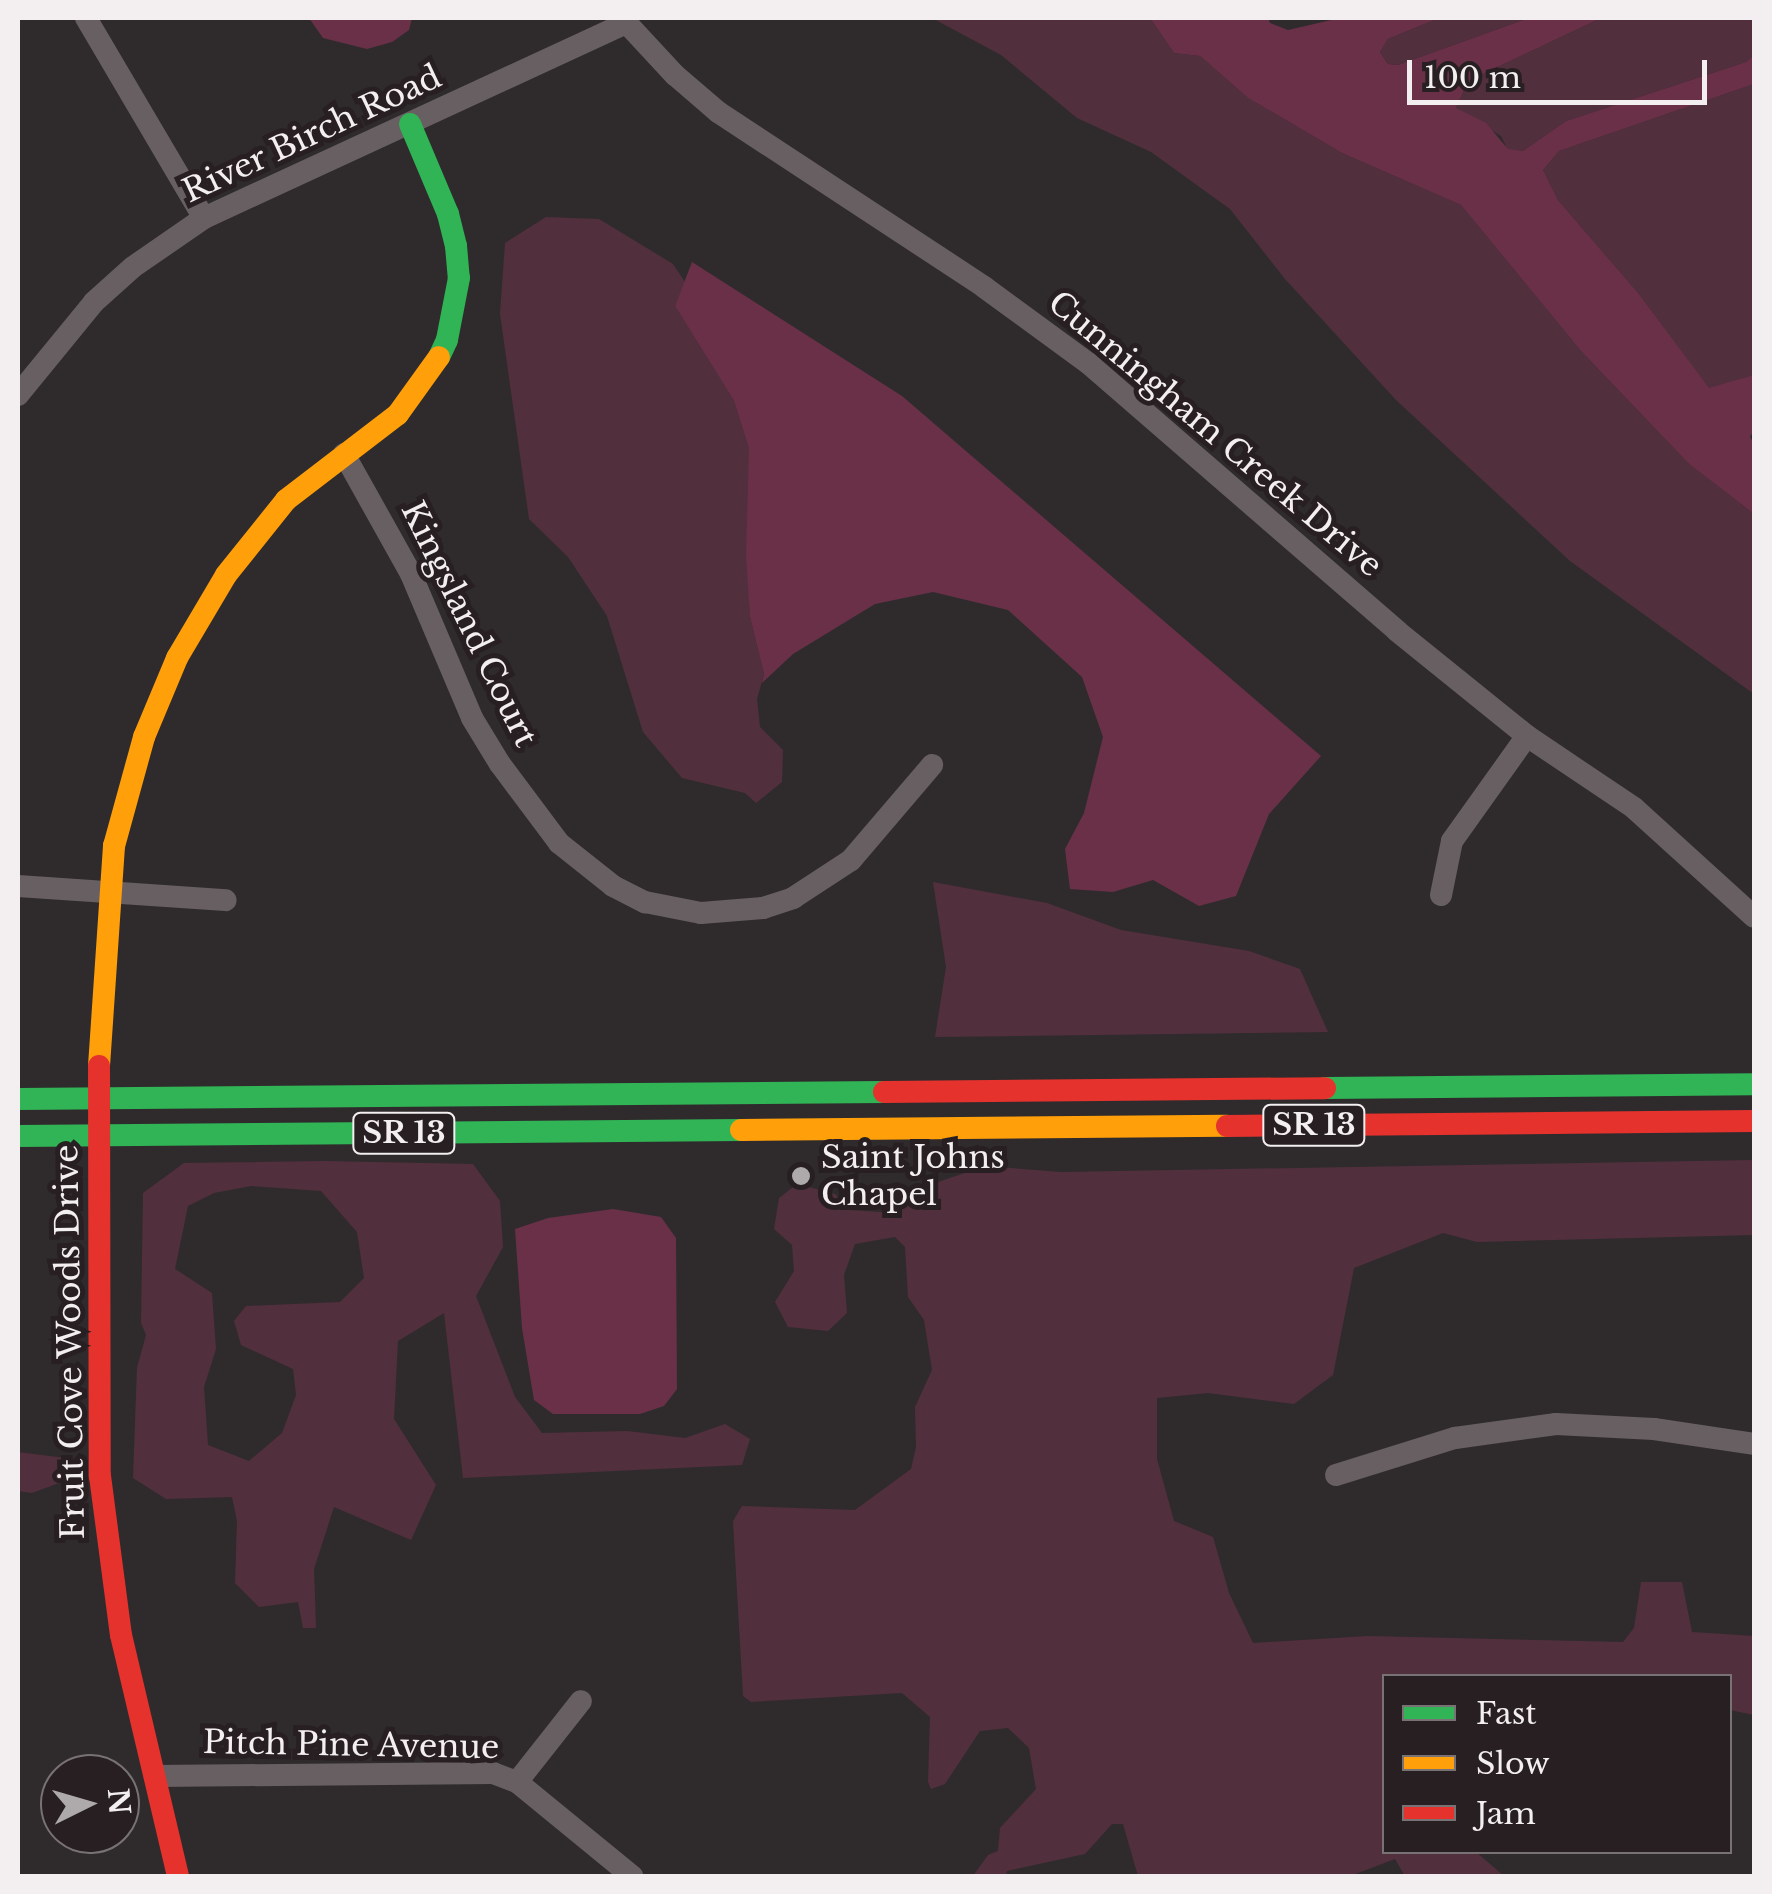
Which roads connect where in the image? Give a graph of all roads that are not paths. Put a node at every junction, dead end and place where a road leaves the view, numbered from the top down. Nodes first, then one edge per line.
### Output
1 (86, 18) edge
2 (624, 20) edge
3 (410, 124) junction
4 (204, 218) junction
5 (18, 394) edge
6 (344, 454) junction
7 (1528, 736) junction
8 (932, 765) dead end
9 (18, 886) edge
10 (109, 892) junction
11 (1441, 895) dead end
12 (226, 900) dead end
13 (1754, 917) edge
14 (1754, 1084) edge
15 (877, 1090) junction
16 (98, 1098) junction
17 (18, 1099) edge
18 (1754, 1121) edge
19 (874, 1128) junction
20 (98, 1135) junction
21 (18, 1136) edge
22 (1754, 1444) edge
23 (1336, 1475) dead end
24 (581, 1701) dead end
25 (155, 1776) junction
26 (517, 1782) junction
27 (178, 1876) edge
28 (632, 1876) edge

1 - 4 street
2 - 3 street, River Birch Road
2 - 7 street, Cunningham Creek Drive
3 - 4 street, River Birch Road
3 - 6 main road, Fruit Cove Woods Drive
4 - 5 street, River Birch Road
6 - 8 street, Kingsland Court
6 - 10 main road, Fruit Cove Woods Drive
7 - 11 street
7 - 13 street, Cunningham Creek Drive
9 - 10 street
10 - 12 street
10 - 16 main road, Fruit Cove Woods Drive
14 - 15 main road, SR 13
15 - 16 main road, SR 13
15 - 19 main road
16 - 17 main road, SR 13
16 - 20 main road, Fruit Cove Woods Drive
18 - 19 main road, SR 13
19 - 20 main road, SR 13
20 - 21 main road, SR 13
20 - 25 main road, Fruit Cove Woods Drive
22 - 23 street
24 - 26 street
25 - 26 street, Pitch Pine Avenue
25 - 27 main road, Fruit Cove Woods Drive
26 - 28 street, Pitch Pine Avenue

